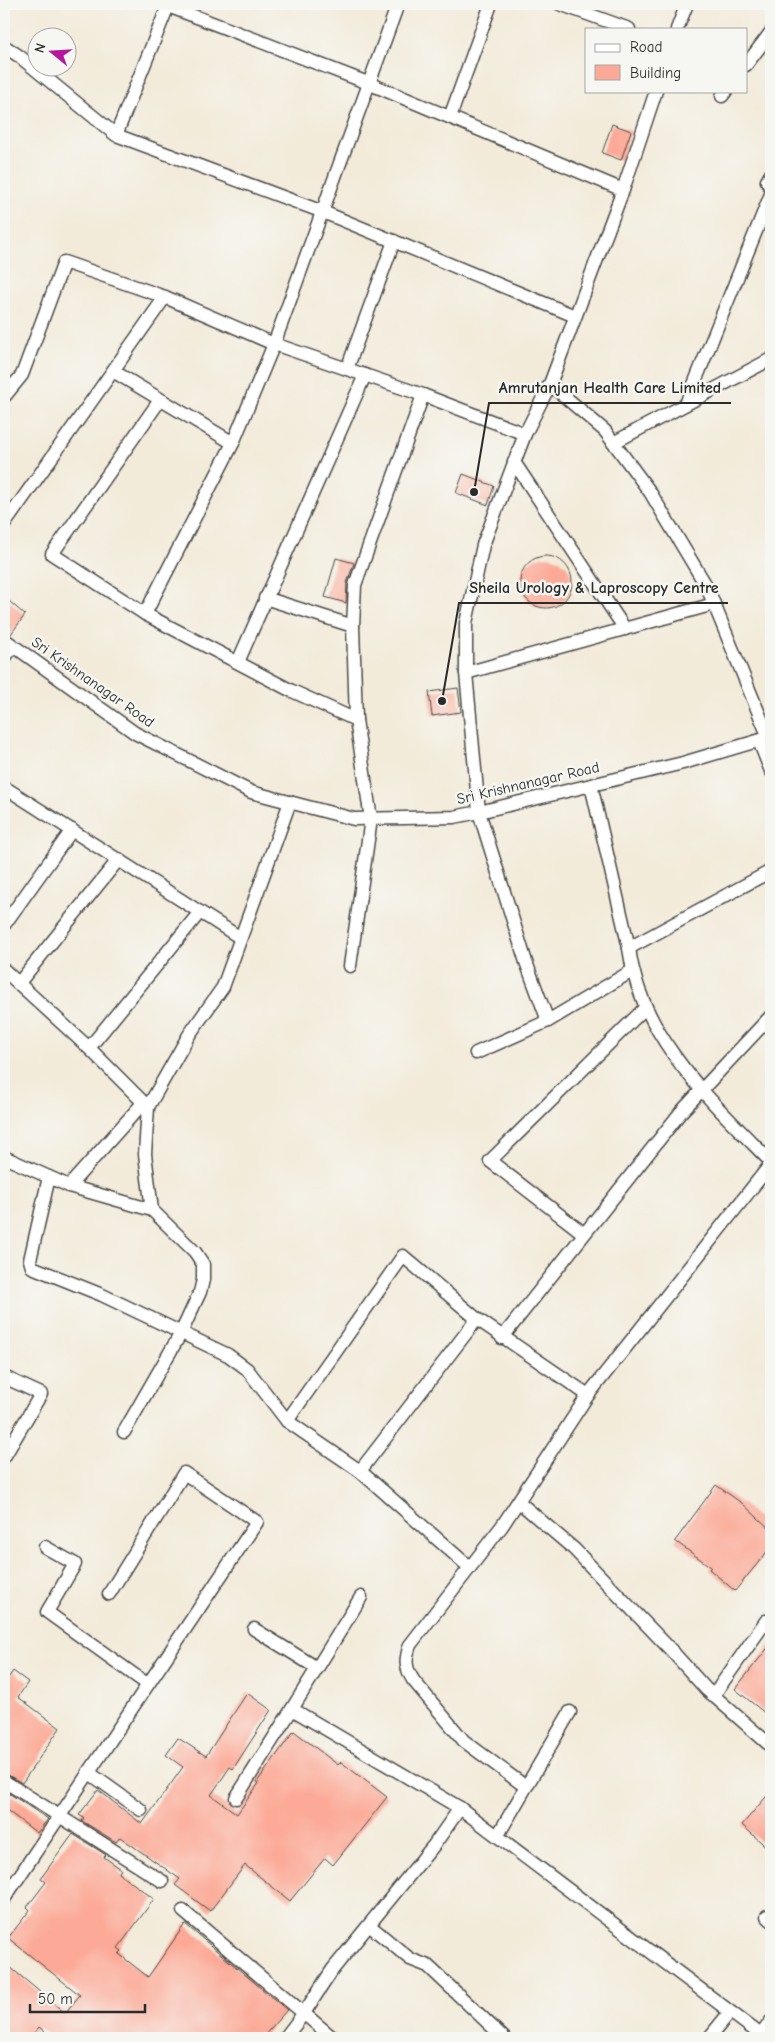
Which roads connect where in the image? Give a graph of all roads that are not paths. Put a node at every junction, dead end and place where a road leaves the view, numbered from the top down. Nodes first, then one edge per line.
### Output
1 (398, 4) edge
2 (491, 4) edge
3 (560, 4) edge
4 (687, 4) edge
5 (168, 5) edge
6 (573, 6) edge
7 (627, 28) edge
8 (677, 28) edge
9 (771, 32) edge
10 (4, 46) edge
11 (748, 62) edge
12 (368, 83) junction
13 (656, 92) edge
14 (450, 117) junction
15 (116, 135) junction
16 (771, 174) edge
17 (771, 189) edge
18 (623, 190) junction
19 (771, 194) edge
20 (323, 212) junction
21 (394, 241) junction
22 (165, 297) junction
23 (575, 316) junction
24 (274, 344) junction
25 (771, 359) edge
26 (347, 369) junction
27 (113, 371) junction
28 (365, 375) junction
29 (550, 384) junction
30 (423, 395) junction
31 (4, 397) edge
32 (160, 400) junction
33 (686, 404) junction
34 (525, 434) junction
35 (613, 442) junction
36 (233, 443) junction
37 (514, 462) junction
38 (4, 523) edge
39 (265, 598) junction
40 (714, 604) junction
41 (145, 614) junction
42 (353, 626) junction
43 (625, 629) junction
44 (8, 642) edge
45 (4, 659) edge
46 (238, 662) junction
47 (466, 673) junction
48 (356, 720) junction
49 (767, 739) edge
50 (771, 771) edge
51 (591, 785) junction
52 (4, 787) edge
53 (290, 802) junction
54 (479, 812) junction
55 (371, 819) junction
56 (72, 830) junction
57 (119, 859) junction
58 (771, 871) edge
59 (200, 912) junction
60 (4, 925) edge
61 (239, 937) junction
62 (629, 948) junction
63 (350, 966) dead end
64 (4, 970) edge
65 (632, 971) junction
66 (18, 984) junction
67 (645, 1008) junction
68 (771, 1016) edge
69 (548, 1021) junction
70 (89, 1048) junction
71 (476, 1053) dead end
72 (702, 1090) junction
73 (146, 1105) junction
74 (4, 1157) edge
75 (771, 1163) edge
76 (49, 1177) junction
77 (69, 1186) junction
78 (152, 1210) junction
79 (583, 1234) junction
80 (477, 1319) junction
81 (181, 1332) junction
82 (502, 1338) junction
83 (4, 1377) edge
84 (588, 1395) junction
85 (287, 1421) junction
86 (124, 1432) dead end
87 (4, 1457) edge
88 (360, 1471) junction
89 (518, 1502) junction
90 (45, 1547) dead end
91 (468, 1566) junction
92 (109, 1594) dead end
93 (361, 1597) dead end
94 (766, 1621) dead end
95 (254, 1629) dead end
96 (317, 1668) junction
97 (147, 1684) junction
98 (714, 1696) junction
99 (292, 1709) junction
100 (570, 1712) dead end
101 (771, 1746) edge
102 (88, 1772) junction
103 (4, 1782) edge
104 (526, 1787) junction
105 (236, 1798) dead end
106 (460, 1808) junction
107 (141, 1810) dead end
108 (59, 1815) junction
109 (498, 1835) junction
110 (162, 1880) dead end
111 (4, 1899) edge
112 (183, 1911) dead end
113 (369, 1925) junction
114 (730, 2012) junction
115 (304, 2013) junction
116 (771, 2021) edge
117 (763, 2037) edge
118 (285, 2038) edge
119 (333, 2038) edge
120 (504, 2038) edge
121 (709, 2038) edge

1 - 12 street
2 - 14 street
3 - 6 street
4 - 8 street
5 - 12 street
5 - 15 street
6 - 7 street
9 - 11 street
10 - 15 street
12 - 14 street
12 - 20 street
13 - 18 street
14 - 18 street
15 - 20 street
16 - 17 street
18 - 23 street
19 - 33 street
20 - 21 street
20 - 24 street
21 - 23 street
21 - 26 street
22 - 24 street
22 - 27 street
22 - 31 street
23 - 29 street
24 - 26 street
24 - 36 street
25 - 33 street
26 - 28 street
27 - 32 street
27 - 38 street
28 - 30 street
28 - 39 street
29 - 34 street
29 - 35 street
30 - 34 street
30 - 42 street
32 - 36 street
32 - 41 street
33 - 35 street
34 - 37 street
35 - 40 street
36 - 41 street
37 - 43 street
37 - 47 street
39 - 42 street
39 - 46 street
40 - 43 street
40 - 49 street
41 - 46 street
42 - 48 street
43 - 47 street
44 - 45 street
44 - 53 street, Sri Krishnanagar Road
46 - 48 street
47 - 54 street
48 - 55 street
49 - 50 street
49 - 51 street, Sri Krishnanagar Road
51 - 54 street, Sri Krishnanagar Road
51 - 62 street
52 - 56 street
53 - 55 street, Sri Krishnanagar Road
53 - 61 street
54 - 55 street, Sri Krishnanagar Road
54 - 69 street
55 - 63 street
56 - 57 street
56 - 60 street
57 - 59 street
57 - 66 street
58 - 62 street
59 - 61 street
59 - 70 street
61 - 73 street
62 - 65 street
64 - 66 street
65 - 67 street
65 - 69 street
66 - 70 street
67 - 72 street
67 - 79 street
68 - 72 street
69 - 71 street
70 - 73 street
72 - 75 street
72 - 79 street
73 - 77 street
73 - 78 street
74 - 76 street
75 - 84 street
76 - 77 street
76 - 81 street
77 - 78 street
78 - 81 street
79 - 82 street
80 - 82 street
80 - 85 street
80 - 88 street
81 - 85 street
81 - 86 street
82 - 84 street
83 - 87 street
84 - 89 street
85 - 88 street
88 - 91 street
89 - 91 street
89 - 98 street
90 - 97 street
91 - 104 street
92 - 97 street
93 - 96 street
94 - 98 street
95 - 96 street
96 - 99 street
97 - 102 street
98 - 101 street
99 - 105 street
99 - 106 street
100 - 104 street
102 - 107 street
102 - 108 street
103 - 108 street
104 - 109 street
106 - 109 street
106 - 113 street
108 - 110 street
108 - 111 street
109 - 114 street
112 - 115 street
113 - 115 street
113 - 120 street
114 - 117 street
114 - 121 street
115 - 118 street
115 - 119 street
116 - 117 street

